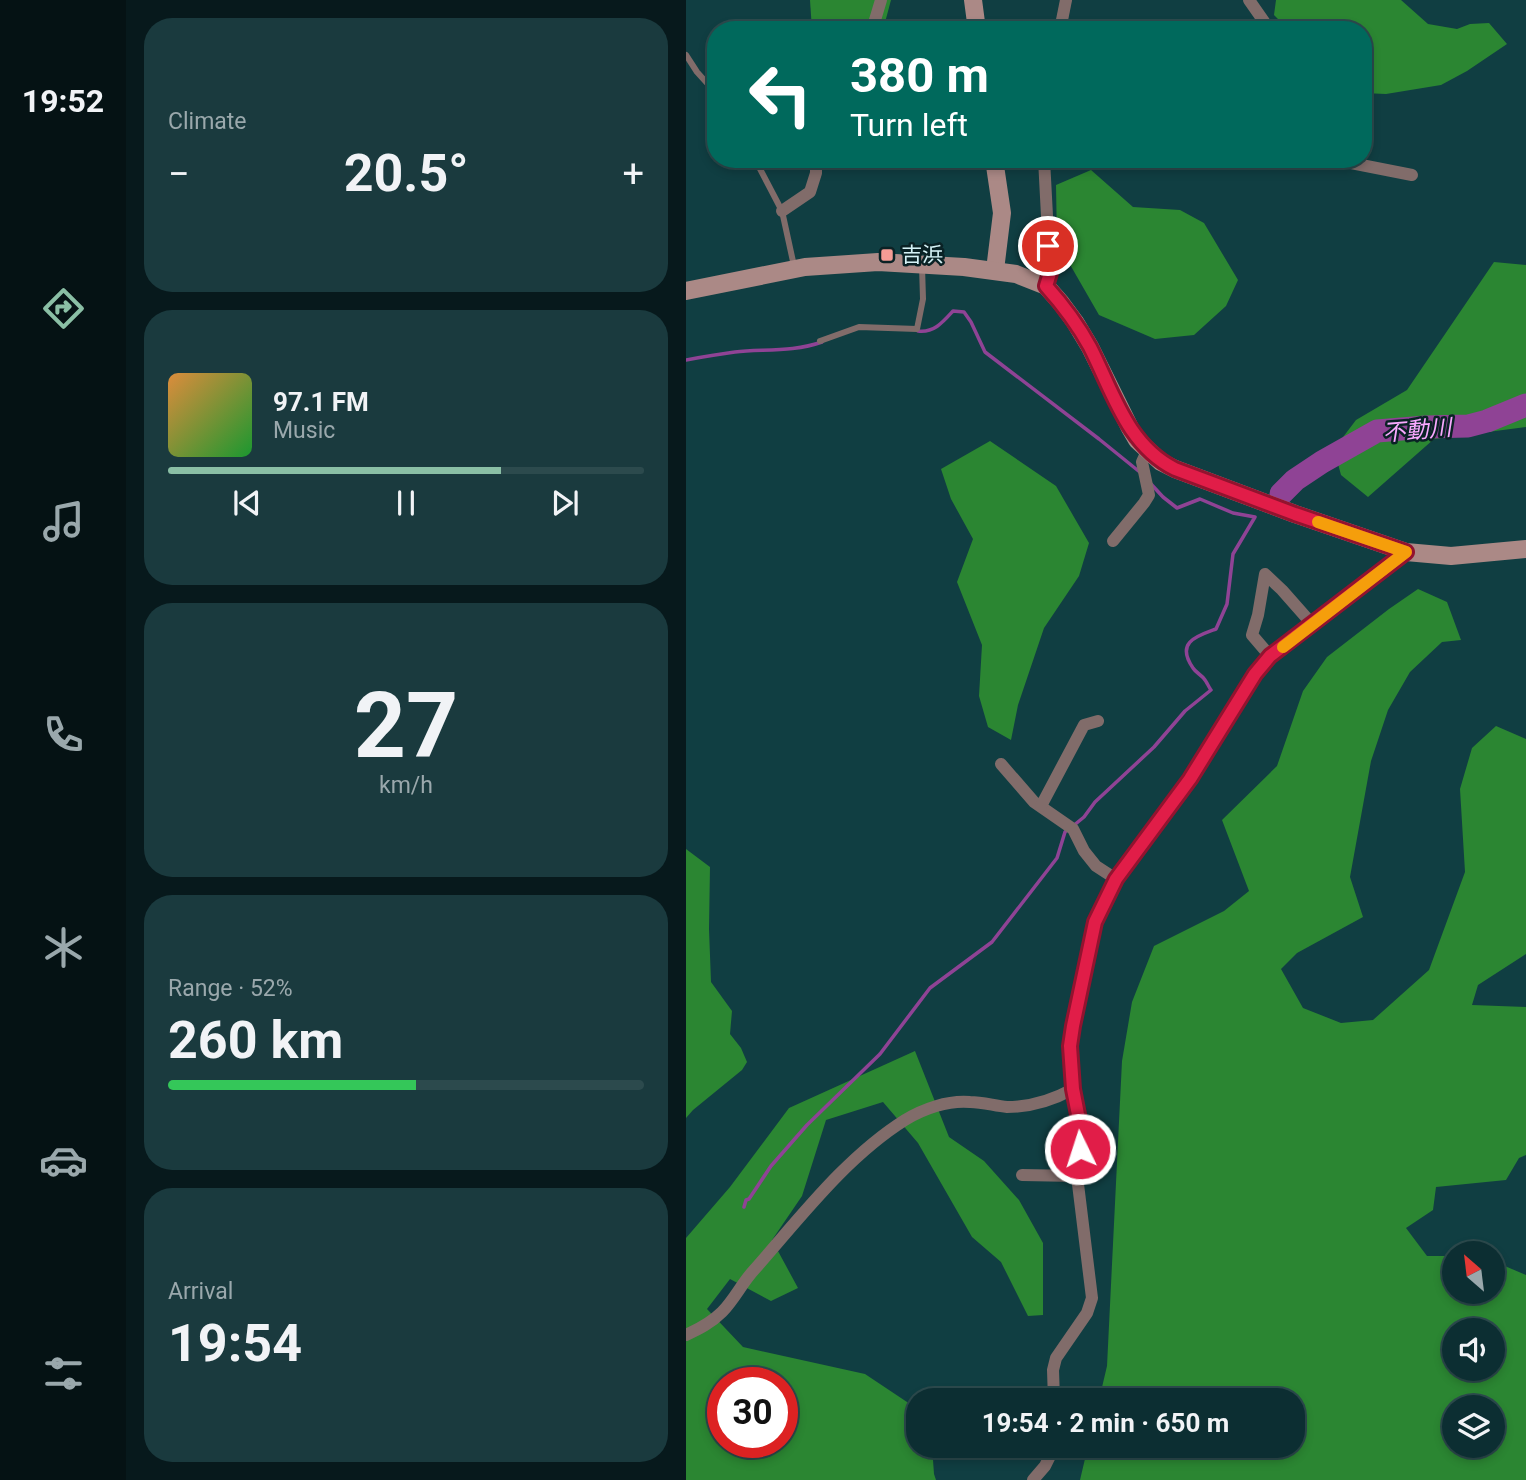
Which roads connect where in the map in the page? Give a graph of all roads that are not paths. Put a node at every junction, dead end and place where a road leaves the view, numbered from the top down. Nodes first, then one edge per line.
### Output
1 (881, 0) edge
2 (973, 0) edge
3 (1066, 0) edge
4 (1249, 0) edge
5 (875, 21) edge
6 (976, 21) edge
7 (1062, 21) edge
8 (1264, 21) edge
9 (686, 55) edge
10 (707, 83) edge
11 (1372, 167) edge
12 (760, 168) edge
13 (816, 168) edge
14 (996, 168) edge
15 (1044, 168) edge
16 (1412, 175) dead end
17 (782, 211) junction
18 (921, 264) junction
19 (794, 269) junction
20 (995, 270) junction
21 (1046, 286) junction
22 (686, 291) edge
23 (820, 341) dead end
24 (1147, 451) junction
25 (1113, 541) dead end
26 (1526, 549) edge
27 (1406, 552) junction
28 (1312, 624) junction
29 (1270, 656) junction
30 (1098, 721) dead end
31 (1001, 764) dead end
32 (1041, 806) junction
33 (1116, 879) junction
34 (1073, 1089) junction
35 (1021, 1175) dead end
36 (1077, 1176) junction
37 (686, 1335) edge
38 (1053, 1388) edge
39 (1049, 1458) edge
40 (1033, 1480) edge

1 - 5 street
2 - 6 street
3 - 7 street
4 - 8 street
9 - 10 lane
11 - 16 street
12 - 17 lane
13 - 17 street
14 - 20 street
15 - 21 street
17 - 19 lane
18 - 19 street
18 - 20 street
18 - 23 lane
19 - 22 street
20 - 21 street
21 - 24 street
24 - 25 street
24 - 27 street
26 - 27 street
27 - 28 street
28 - 29 street
28 - 29 street
29 - 33 street
30 - 32 street
31 - 32 street
32 - 33 street
33 - 34 street
34 - 36 street
34 - 37 street
35 - 36 street
36 - 38 street
39 - 40 street

